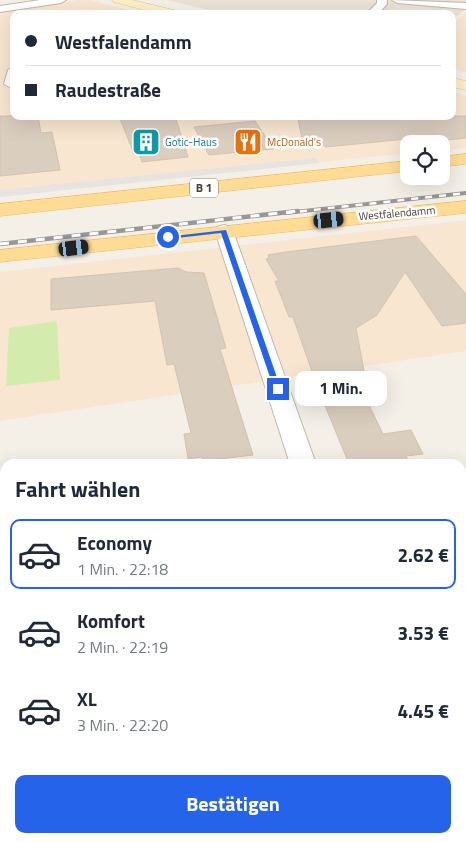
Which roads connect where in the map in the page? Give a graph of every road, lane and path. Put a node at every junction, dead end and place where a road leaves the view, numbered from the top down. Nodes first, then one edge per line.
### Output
1 (61, 0) edge
2 (118, 0) edge
3 (397, 0) edge
4 (466, 6) edge
5 (0, 9) edge
6 (157, 10) edge
7 (466, 159) edge
8 (450, 161) edge
9 (400, 167) edge
10 (466, 207) edge
11 (0, 210) edge
12 (224, 231) junction
13 (0, 256) edge
14 (301, 459) edge

1 - 5 street
2 - 6 street
3 - 4 street
7 - 8 main road
9 - 11 main road, B 1
10 - 12 main road, Westfalendamm
12 - 13 main road, Westfalendamm
12 - 14 street

